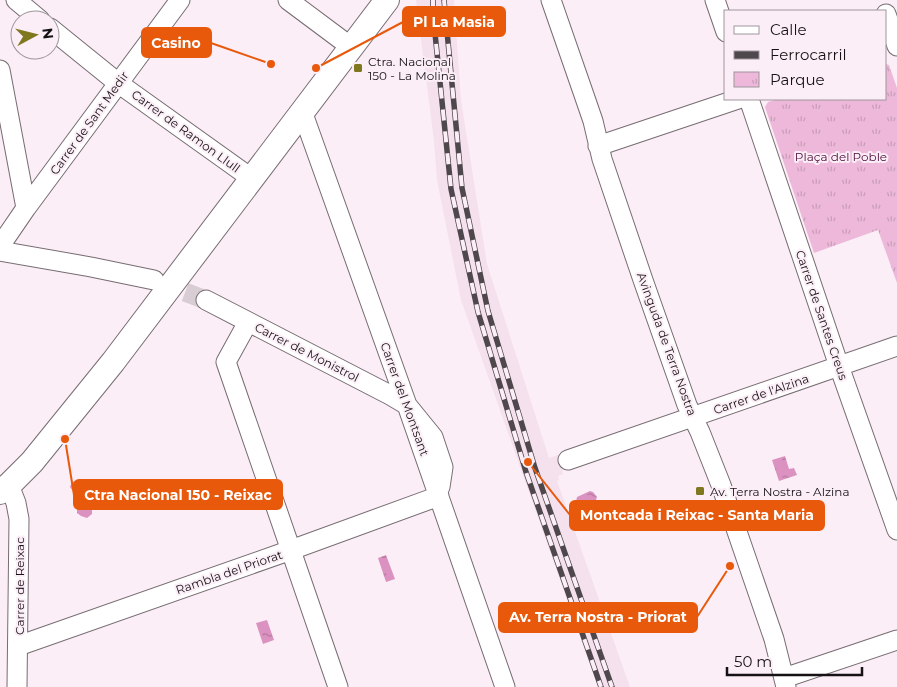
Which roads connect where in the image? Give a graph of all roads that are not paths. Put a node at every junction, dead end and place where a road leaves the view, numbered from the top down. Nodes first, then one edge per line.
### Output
1 (16, 0) edge
2 (180, 0) edge
3 (288, 0) edge
4 (386, 0) edge
5 (551, 0) edge
6 (715, 0) edge
7 (28, 10) edge
8 (887, 18) edge
9 (724, 26) edge
10 (60, 36) edge
11 (897, 45) edge
12 (351, 47) junction
13 (0, 70) edge
14 (118, 83) junction
15 (735, 100) edge
16 (749, 100) edge
17 (302, 111) junction
18 (598, 146) junction
19 (251, 178) junction
20 (26, 208) junction
21 (0, 246) edge
22 (0, 251) edge
23 (154, 280) tunnel mouth
24 (206, 300) tunnel mouth
25 (248, 322) junction
26 (897, 346) edge
27 (839, 366) junction
28 (407, 405) junction
29 (693, 418) junction
30 (568, 460) dead end
31 (5, 489) edge
32 (439, 496) junction
33 (897, 530) edge
34 (291, 550) junction
35 (897, 640) edge
36 (18, 646) junction
37 (785, 682) edge
38 (17, 687) edge
39 (338, 687) edge
40 (505, 687) edge

1 - 7 street
2 - 14 street, Carrer de Sant Medir
3 - 12 street
4 - 12 main road
5 - 18 street, Avinguda de Terra Nostra
6 - 9 street
8 - 11 street
10 - 14 street, Carrer de Ramon Llull
12 - 17 main road
13 - 20 street
14 - 19 street, Carrer de Ramon Llull
14 - 20 street, Carrer de Sant Medir
15 - 18 street
16 - 27 street, Carrer de Santes Creus
17 - 19 main road
17 - 28 street, Carrer del Montsant
18 - 29 street, Avinguda de Terra Nostra
19 - 31 main road
20 - 21 street, Carrer de Sant Medir
22 - 23 street
24 - 25 street, Carrer de Monistrol
25 - 28 street, Carrer de Monistrol
25 - 34 street
26 - 27 street, Carrer de l'Alzina
27 - 29 street, Carrer de l'Alzina
27 - 33 street, Carrer de Santes Creus
28 - 32 street
29 - 30 street, Carrer de l'Alzina
29 - 37 street, Avinguda de Terra Nostra
31 - 36 street, Carrer de Reixac
32 - 34 street, Rambla del Priorat
32 - 40 street
34 - 36 street, Rambla del Priorat
34 - 39 street
35 - 37 street
36 - 38 street, Carrer de Reixac

